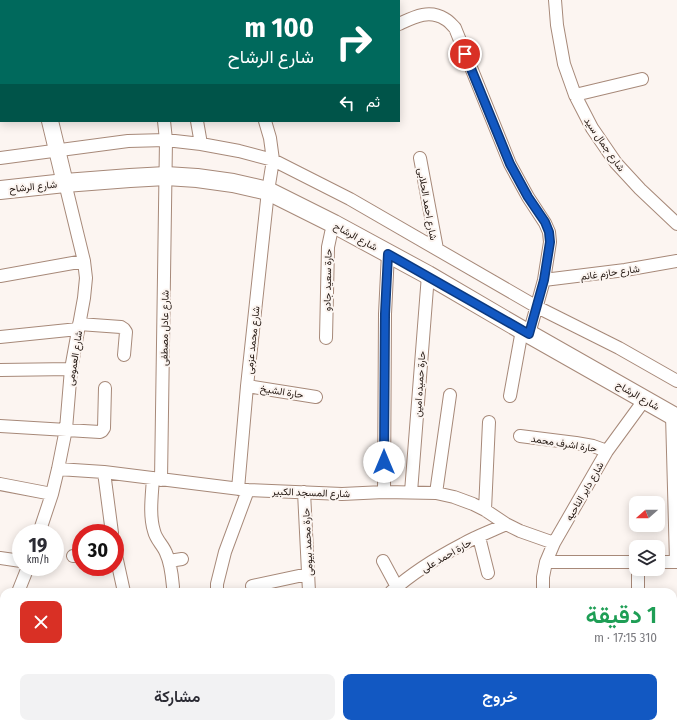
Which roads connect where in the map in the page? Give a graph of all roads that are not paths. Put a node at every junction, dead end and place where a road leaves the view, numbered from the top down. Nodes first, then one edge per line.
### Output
1 (556, 0) edge
2 (400, 24) edge
3 (642, 79) dead end
4 (575, 95) junction
5 (50, 122) edge
6 (164, 122) edge
7 (197, 122) edge
8 (265, 122) edge
9 (166, 140) junction
10 (201, 144) junction
11 (58, 151) junction
12 (0, 158) edge
13 (420, 158) dead end
14 (272, 160) junction
15 (166, 176) junction
16 (65, 182) junction
17 (0, 190) edge
18 (268, 191) junction
19 (334, 224) junction
20 (677, 224) edge
21 (437, 249) junction
22 (388, 254) junction
23 (84, 261) junction
24 (677, 261) edge
25 (428, 275) junction
26 (0, 276) edge
27 (544, 280) junction
28 (537, 306) junction
29 (79, 326) junction
30 (526, 332) junction
31 (0, 337) edge
32 (326, 338) dead end
33 (124, 355) dead end
34 (71, 369) junction
35 (0, 370) edge
36 (677, 381) edge
37 (247, 386) junction
38 (105, 388) dead end
39 (450, 395) dead end
40 (510, 396) dead end
41 (316, 397) dead end
42 (645, 399) junction
43 (676, 416) edge
44 (489, 422) dead end
45 (0, 426) edge
46 (66, 430) junction
47 (520, 436) dead end
48 (607, 451) junction
49 (58, 469) junction
50 (104, 472) junction
51 (157, 479) junction
52 (0, 484) edge
53 (243, 490) junction
54 (304, 492) junction
55 (384, 492) junction
56 (411, 492) junction
57 (436, 493) junction
58 (52, 494) junction
59 (485, 510) junction
60 (42, 524) edge
61 (111, 524) edge
62 (506, 524) junction
63 (479, 536) junction
64 (554, 543) junction
65 (0, 558) edge
66 (182, 559) dead end
67 (12, 560) edge
68 (169, 561) junction
69 (383, 561) dead end
70 (546, 562) junction
71 (629, 562) edge
72 (665, 562) edge
73 (677, 562) edge
74 (488, 573) dead end
75 (308, 574) junction
76 (24, 576) edge
77 (120, 576) edge
78 (638, 576) edge
79 (252, 586) dead end
80 (174, 587) dead end
81 (20, 588) edge
82 (123, 588) edge
83 (217, 588) edge
84 (309, 588) edge
85 (394, 588) edge
86 (395, 588) edge
87 (543, 588) edge
88 (638, 588) edge

1 - 4 street, شارع جمال سيد
2 - 27 street
3 - 4 street
4 - 20 street, شارع جمال سيد
5 - 11 street
6 - 9 street, شارع عادل مصطفى
7 - 10 street
8 - 14 street, شارع محمد عزمى
9 - 10 street
9 - 11 street
9 - 15 street, شارع عادل مصطفى
10 - 14 street
11 - 12 street
11 - 16 street
13 - 21 street, شارع احمد الحلابى
14 - 18 street, شارع محمد عزمى
14 - 21 street
15 - 16 main road, شارع الرشاح
15 - 18 main road, شارع الرشاح
15 - 51 street, شارع عادل مصطفى
16 - 17 main road, شارع الرشاح
16 - 23 street, شارع العمومى
18 - 19 main road, شارع الرشاح
18 - 37 street, شارع محمد عزمى
19 - 22 main road, شارع الرشاح
19 - 32 street, حارة سعيد جادو
21 - 28 street
22 - 25 main road, شارع الرشاح
22 - 55 street
23 - 26 street
23 - 29 street, شارع العمومى
24 - 27 street, شارع حازم غانم
25 - 30 main road, شارع الرشاح
25 - 56 street, حارة حميده امين
27 - 28 street
28 - 30 street
28 - 36 street
29 - 31 street
29 - 33 street
29 - 34 street, شارع العمومى
30 - 40 street
30 - 42 main road, شارع الرشاح
34 - 35 street
34 - 46 street, شارع العمومى
37 - 41 street, حارة الشيخ
37 - 53 street, شارع محمد عزمى
38 - 46 street
39 - 57 street
42 - 43 main road, شارع الرشاح
42 - 48 street, شارع داير الناحيه
43 - 73 street
44 - 59 street
45 - 46 street
46 - 49 street, شارع العمومى
47 - 48 street, حارة اشرف محمد
48 - 64 street, شارع داير الناحيه
49 - 50 street, شارع المسجد الكبير
49 - 58 street, شارع العمومى
50 - 51 street, شارع المسجد الكبير
50 - 61 street
51 - 53 street, شارع المسجد الكبير
51 - 68 street, شارع عادل مصطفى
52 - 58 street
53 - 54 street, شارع المسجد الكبير
53 - 83 street, شارع محمد عزمى
54 - 55 street, شارع المسجد الكبير
54 - 75 street, حارة محمد بيومى
55 - 56 street, شارع المسجد الكبير
56 - 57 street, شارع المسجد الكبير
57 - 59 street, شارع المسجد الكبير
58 - 60 street, شارع العمومى
59 - 62 street, شارع المسجد الكبير
62 - 63 street, حارة احمد على
62 - 64 street, شارع المسجد الكبير
63 - 74 street
63 - 86 street, حارة احمد على
64 - 70 street, شارع داير الناحيه
65 - 67 street
66 - 68 street
68 - 80 street, شارع عادل مصطفى
69 - 85 street
70 - 71 street
70 - 87 street, شارع داير الناحيه
72 - 73 street
75 - 79 street
75 - 84 street, حارة محمد بيومى
76 - 81 street
77 - 82 street
78 - 88 street

